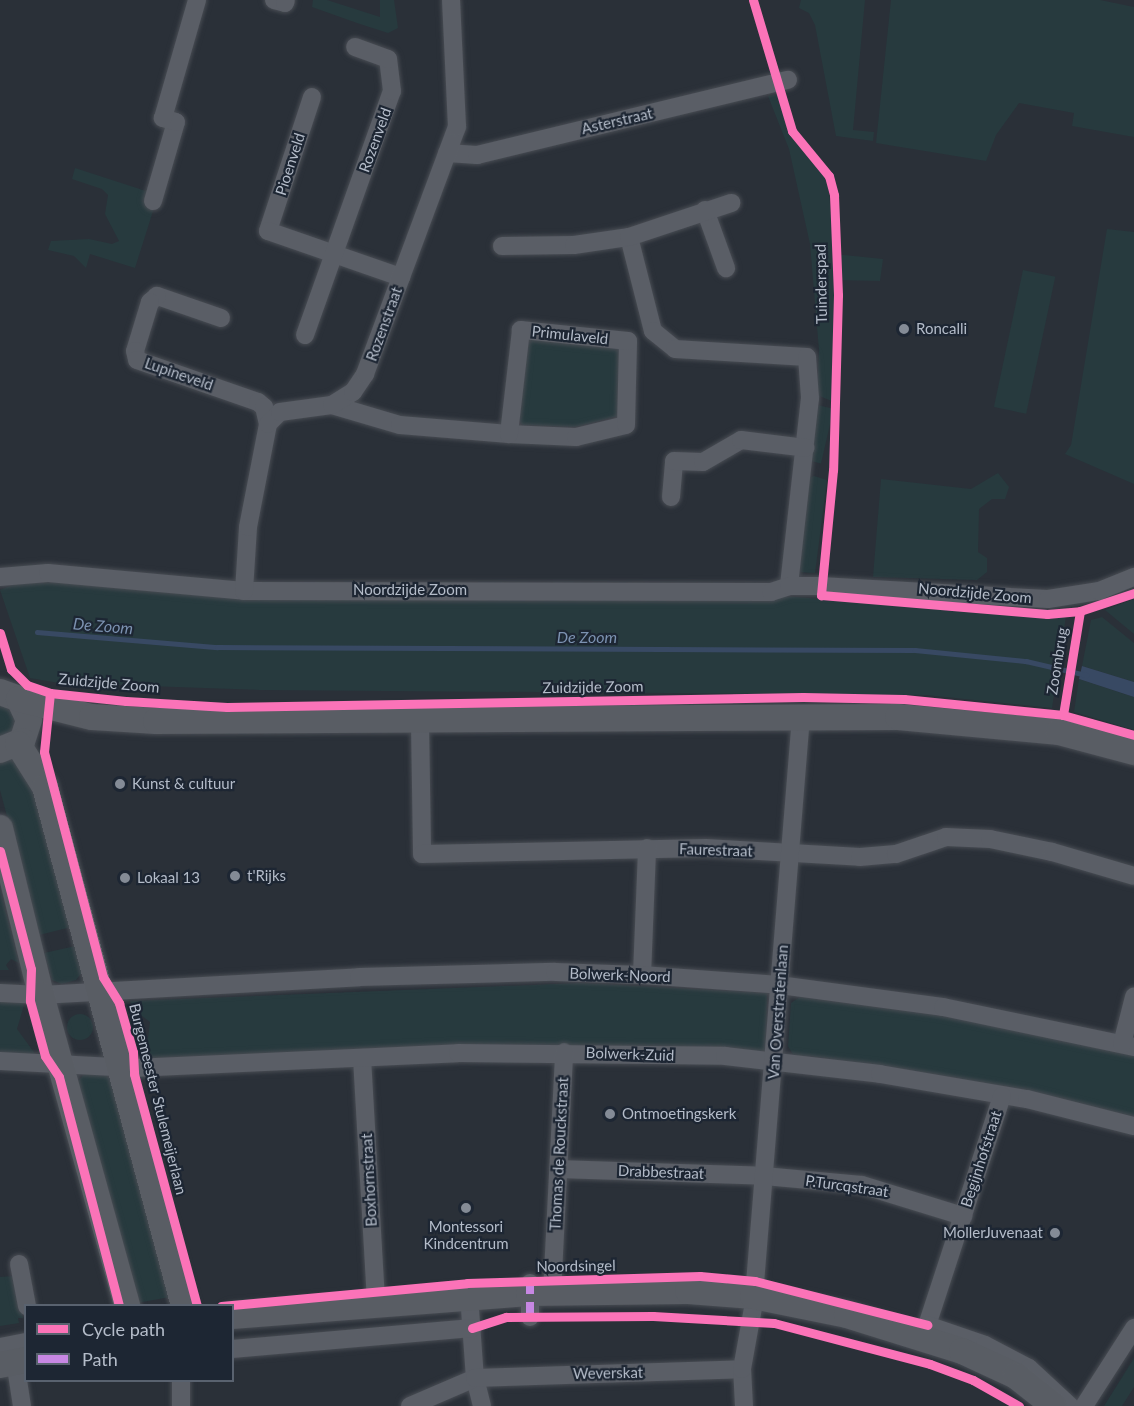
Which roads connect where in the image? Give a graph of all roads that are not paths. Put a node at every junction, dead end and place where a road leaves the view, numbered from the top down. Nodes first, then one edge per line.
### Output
1 (197, 0) edge
2 (274, 0) edge
3 (286, 0) edge
4 (451, 0) edge
5 (356, 47) dead end
6 (788, 80) dead end
7 (312, 97) dead end
8 (447, 153) junction
9 (153, 201) dead end
10 (731, 203) dead end
11 (705, 210) junction
12 (628, 237) junction
13 (502, 246) dead end
14 (333, 252) junction
15 (726, 268) dead end
16 (401, 278) junction
17 (221, 318) dead end
18 (305, 335) dead end
19 (332, 405) junction
20 (268, 424) junction
21 (509, 434) junction
22 (806, 448) junction
23 (671, 497) dead end
24 (0, 577) edge
25 (1134, 577) edge
26 (789, 586) junction
27 (244, 591) junction
28 (10, 695) edge
29 (92, 717) junction
30 (801, 717) junction
31 (420, 722) junction
32 (16, 740) edge
33 (1134, 752) edge
34 (0, 828) edge
35 (647, 848) junction
36 (791, 854) junction
37 (1134, 876) edge
38 (642, 975) junction
39 (780, 985) junction
40 (101, 992) junction
41 (0, 993) edge
42 (41, 995) junction
43 (1134, 997) edge
44 (1128, 1045) edge
45 (564, 1052) junction
46 (362, 1058) junction
47 (775, 1060) junction
48 (0, 1061) edge
49 (62, 1065) junction
50 (120, 1065) junction
51 (1002, 1096) junction
52 (1134, 1126) edge
53 (558, 1169) junction
54 (764, 1176) junction
55 (963, 1216) junction
56 (19, 1264) dead end
57 (534, 1298) junction
58 (753, 1302) junction
59 (376, 1303) junction
60 (27, 1304) edge
61 (127, 1304) edge
62 (184, 1304) edge
63 (470, 1310) junction
64 (234, 1316) edge
65 (234, 1327) edge
66 (1134, 1328) edge
67 (234, 1349) edge
68 (13, 1355) edge
69 (742, 1369) junction
70 (475, 1378) junction
71 (181, 1382) edge
72 (22, 1406) edge
73 (181, 1406) edge
74 (410, 1406) edge
75 (482, 1406) edge
76 (744, 1406) edge
77 (1036, 1406) edge
78 (1054, 1406) edge
79 (1070, 1406) edge
80 (1084, 1406) edge

1 - 9 street
2 - 3 street
4 - 8 street, Rozenstraat
5 - 14 street, Rozenveld
6 - 8 street, Asterstraat
7 - 14 street, Pioenveld
8 - 16 street, Rozenstraat
10 - 11 street
11 - 12 street
11 - 15 street
12 - 13 street
12 - 22 street
14 - 16 street
14 - 18 street
16 - 19 street, Rozenstraat
17 - 20 street, Lupineveld
19 - 20 street, Rozenstraat
19 - 21 street, Primulaveld
20 - 27 street
21 - 21 street, Primulaveld
22 - 23 street
22 - 26 street
24 - 27 street, Noordzijde Zoom
25 - 26 street, Noordzijde Zoom
26 - 27 street, Noordzijde Zoom
28 - 29 main road, Zuidzijde Zoom
28 - 32 main road, Burgemeester Stulemeijerlaan
29 - 31 main road, Zuidzijde Zoom
29 - 32 main road, Zuidzijde Zoom
30 - 31 main road, Zuidzijde Zoom
30 - 33 main road, Zuidzijde Zoom
30 - 36 street, Van Overstratenlaan
31 - 35 street, Faurestraat
32 - 40 main road, Burgemeester Stulemeijerlaan
34 - 42 main road
35 - 36 street, Faurestraat
35 - 38 street
36 - 37 street, Faurestraat
36 - 39 street, Van Overstratenlaan
38 - 39 street, Bolwerk-Noord
38 - 40 street, Bolwerk-Noord
39 - 44 street, Bolwerk-Noord
39 - 47 street, Van Overstratenlaan
40 - 42 street, Bolwerk-Noord
40 - 50 main road, Burgemeester Stulemeijerlaan
41 - 42 street, Bolwerk-Noord
42 - 49 main road
43 - 44 street
45 - 46 street, Bolwerk-Zuid
45 - 47 street, Bolwerk-Zuid
45 - 53 street, Thomas de Rouckstraat
46 - 50 street, Bolwerk-Zuid
46 - 59 street, Boxhornstraat
47 - 51 street, Bolwerk-Zuid
47 - 54 street, Van Overstratenlaan
48 - 49 street, Bolwerk-Zuid
49 - 50 street, Bolwerk-Zuid
49 - 61 main road
50 - 62 main road, Burgemeester Stulemeijerlaan
51 - 52 street, Bolwerk-Zuid
51 - 55 street, Begijnhofstraat
53 - 54 street, Drabbestraat
53 - 57 street, Thomas de Rouckstraat
54 - 55 street, P.Turcqstraat
54 - 58 street, Van Overstratenlaan
55 - 79 street, Begijnhofstraat
56 - 60 street
57 - 58 main road
57 - 63 main road
58 - 69 street, Van Overstratenlaan
58 - 77 main road
58 - 78 main road
59 - 63 main road
59 - 64 main road
63 - 65 main road
63 - 67 street
63 - 70 street
66 - 80 street
68 - 72 street
69 - 70 street, Weverskat
69 - 76 street, Van Overstratenlaan
70 - 74 street
70 - 75 street
71 - 73 street

